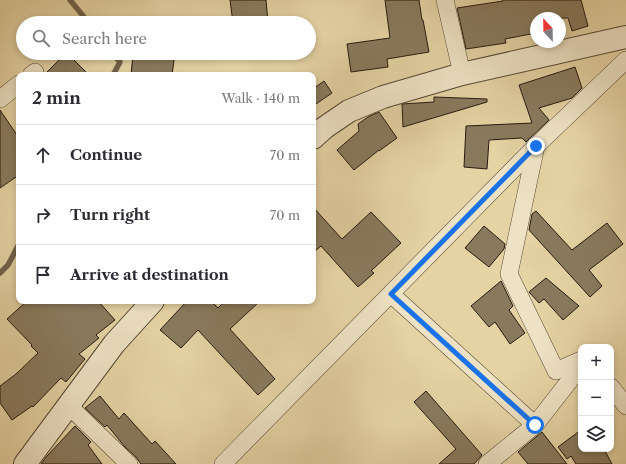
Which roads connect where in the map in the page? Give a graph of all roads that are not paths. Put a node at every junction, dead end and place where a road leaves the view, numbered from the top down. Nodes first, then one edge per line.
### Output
1 (445, 0) edge
2 (626, 37) edge
3 (626, 60) edge
4 (462, 74) junction
5 (16, 86) edge
6 (0, 99) edge
7 (316, 135) edge
8 (536, 146) junction
9 (391, 294) junction
10 (150, 304) edge
11 (578, 361) edge
12 (578, 370) edge
13 (614, 391) edge
14 (68, 405) junction
15 (626, 406) edge
16 (535, 425) junction
17 (25, 464) edge
18 (129, 464) edge
19 (223, 464) edge
20 (487, 464) edge

1 - 4 street
2 - 4 street
3 - 8 street
4 - 7 street
5 - 6 street
8 - 9 street
8 - 11 street
9 - 16 street
9 - 19 street
10 - 14 street
12 - 16 street
13 - 15 street
14 - 17 street
14 - 18 street
16 - 20 street

